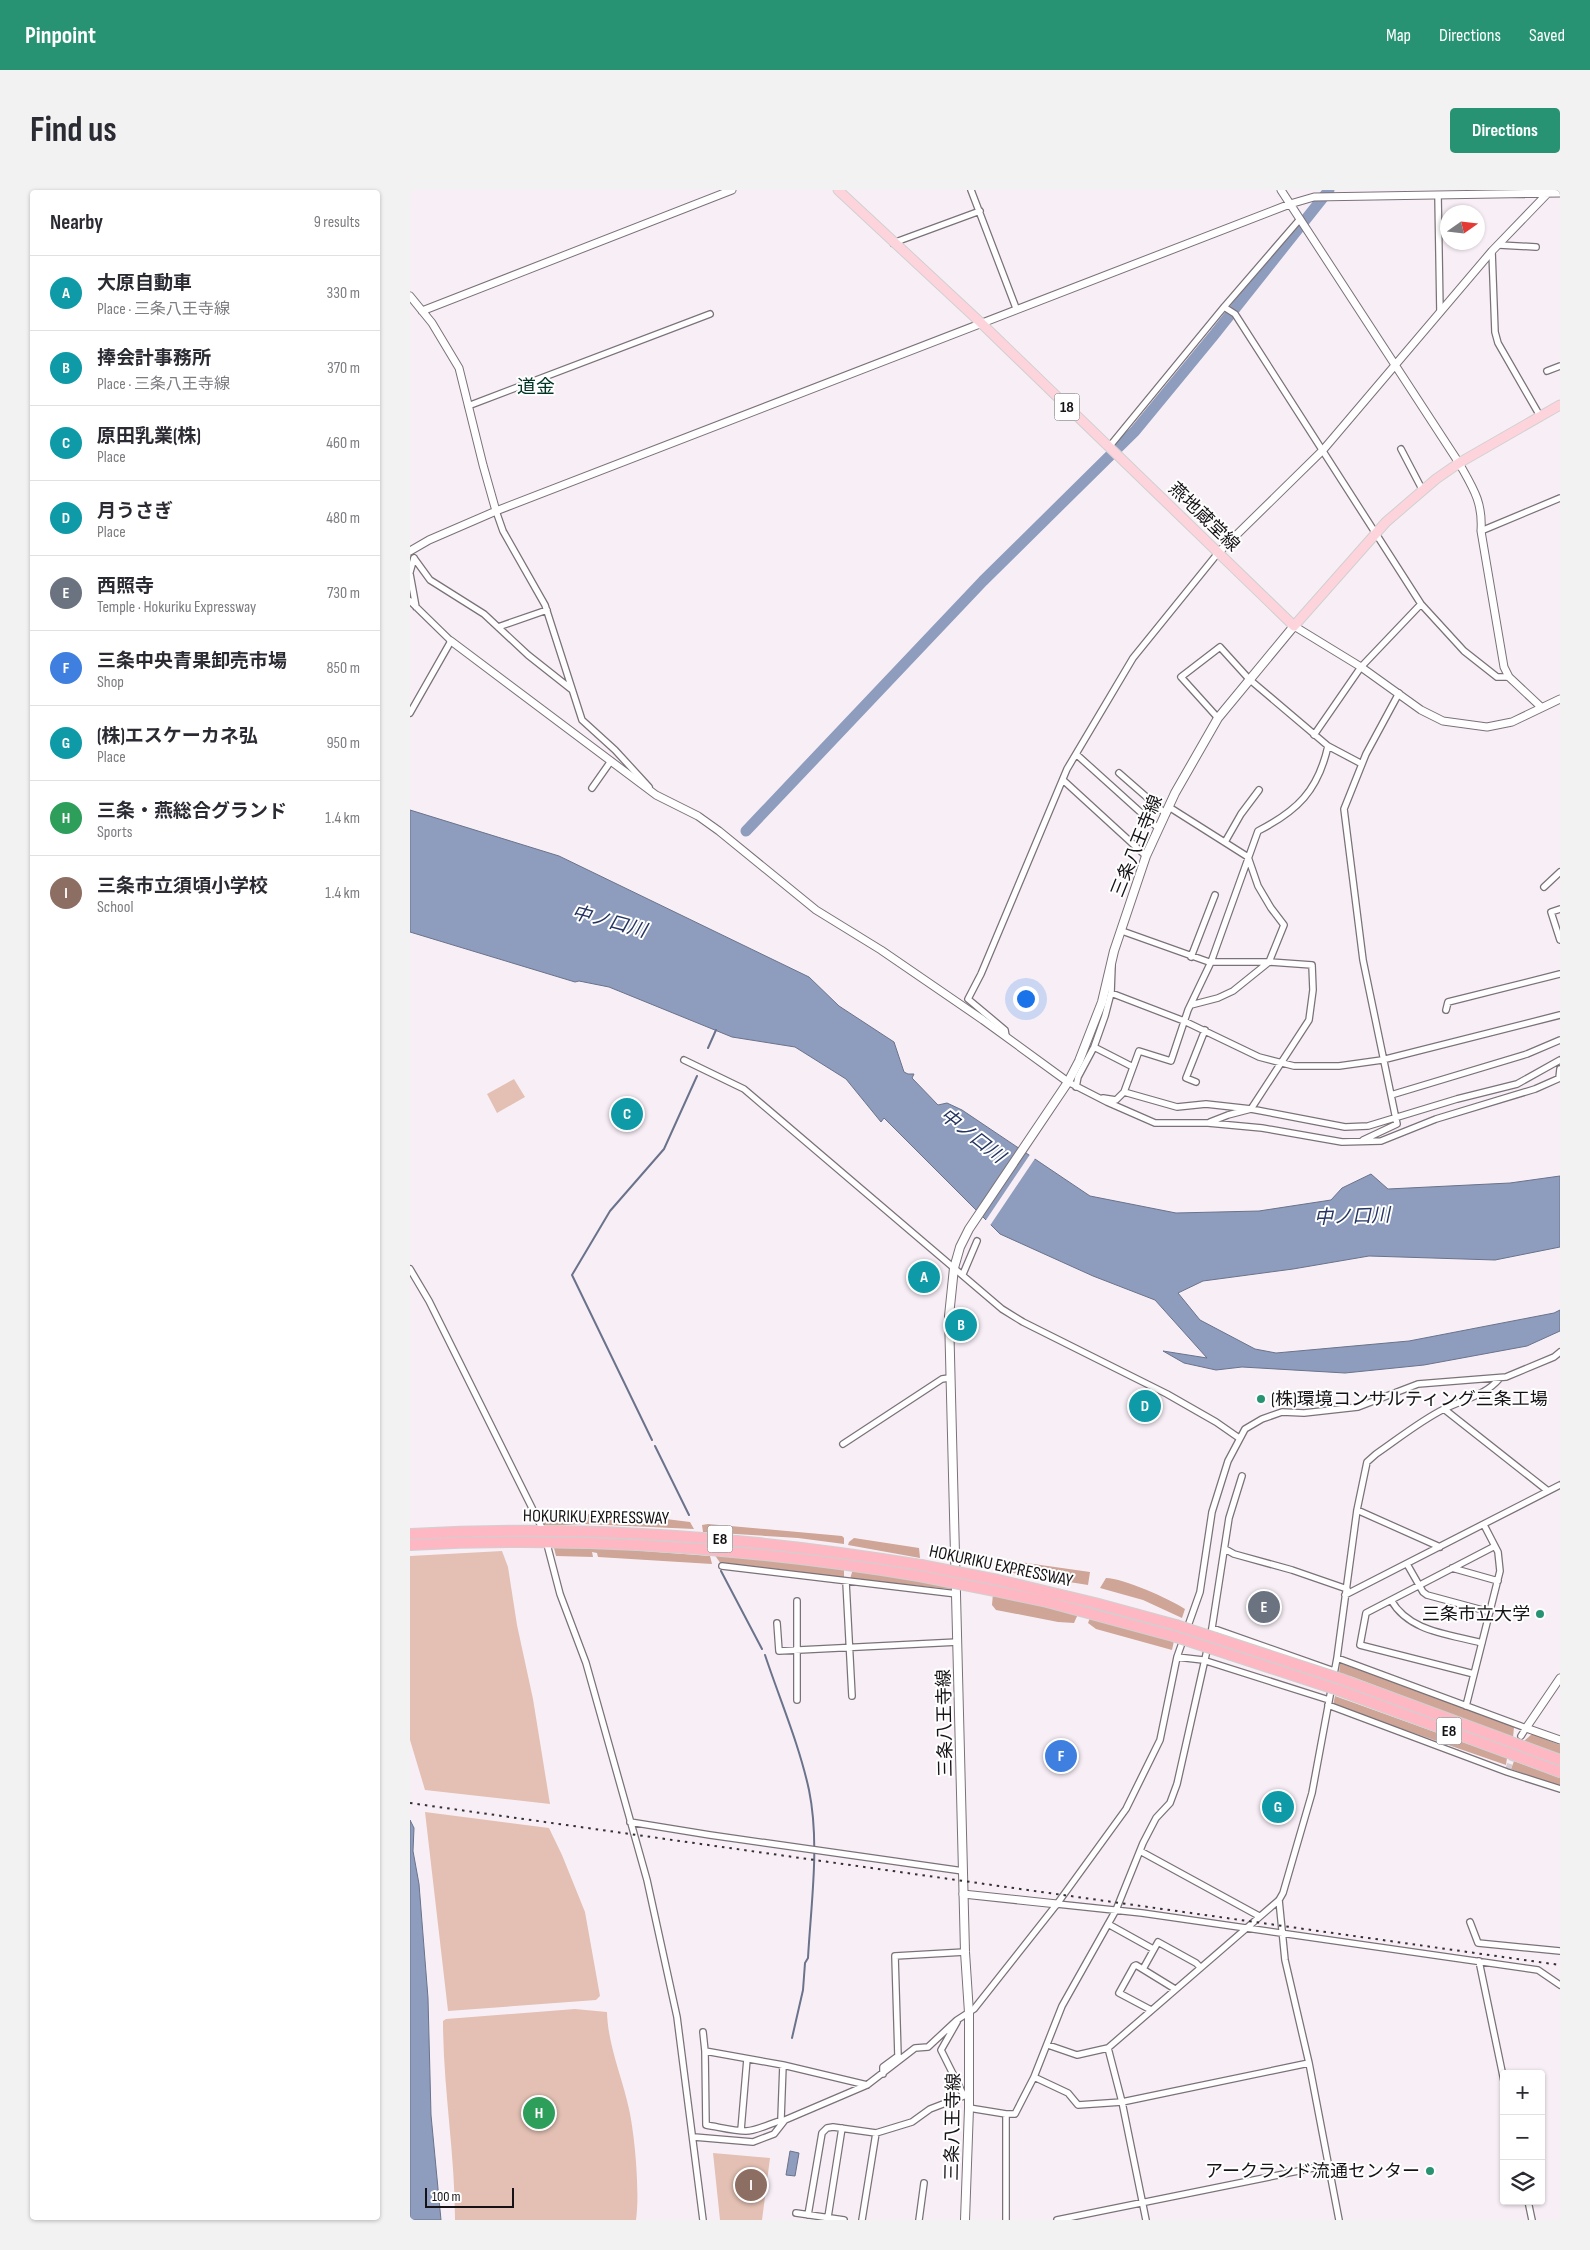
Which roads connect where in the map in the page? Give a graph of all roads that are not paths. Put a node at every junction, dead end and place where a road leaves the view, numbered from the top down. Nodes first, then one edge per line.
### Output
1 (732, 190) edge
2 (838, 190) edge
3 (971, 190) edge
4 (1281, 190) edge
5 (1560, 193) edge
6 (1547, 194) junction
7 (1438, 195) junction
8 (1290, 204) junction
9 (980, 211) junction
10 (1300, 219) junction
11 (893, 243) junction
12 (1498, 245) junction
13 (1536, 247) dead end
14 (1492, 251) junction
15 (410, 296) edge
16 (1224, 307) junction
17 (1016, 308) junction
18 (422, 311) junction
19 (1440, 312) junction
20 (710, 314) dead end
21 (980, 322) junction
22 (1395, 365) junction
23 (1560, 366) edge
24 (1547, 371) dead end
25 (1560, 405) edge
26 (468, 406) junction
27 (1540, 416) junction
28 (1109, 447) junction
29 (1401, 449) dead end
30 (1323, 450) junction
31 (1459, 463) junction
32 (1423, 491) junction
33 (1560, 498) edge
34 (496, 511) junction
35 (1481, 531) junction
36 (1376, 535) junction
37 (410, 551) edge
38 (1218, 553) junction
39 (410, 573) edge
40 (410, 601) edge
41 (1421, 604) junction
42 (417, 609) junction
43 (547, 610) junction
44 (1294, 626) junction
45 (498, 627) junction
46 (451, 641) junction
47 (1361, 667) junction
48 (1509, 677) junction
49 (1249, 679) junction
50 (571, 689) junction
51 (1398, 693) junction
52 (1560, 699) edge
53 (1541, 707) junction
54 (410, 713) edge
55 (1218, 718) junction
56 (1314, 735) junction
57 (1328, 746) junction
58 (1076, 754) junction
59 (611, 761) junction
60 (1362, 764) junction
61 (1119, 773) dead end
62 (1063, 780) junction
63 (592, 788) dead end
64 (1259, 790) dead end
65 (656, 795) junction
66 (1168, 811) junction
67 (1158, 828) junction
68 (1225, 842) junction
69 (1146, 856) junction
70 (1248, 857) junction
71 (1560, 872) edge
72 (1544, 887) dead end
73 (1215, 895) dead end
74 (1560, 909) edge
75 (1122, 930) junction
76 (1560, 939) edge
77 (1191, 957) junction
78 (1112, 961) junction
79 (1211, 962) junction
80 (1269, 962) junction
81 (1560, 974) edge
82 (1111, 993) junction
83 (1191, 1005) junction
84 (1446, 1010) dead end
85 (1560, 1015) edge
86 (1184, 1020) junction
87 (1204, 1030) junction
88 (1006, 1036) junction
89 (1560, 1040) edge
90 (1094, 1047) junction
91 (684, 1060) dead end
92 (1382, 1060) junction
93 (1560, 1060) edge
94 (1281, 1064) junction
95 (1133, 1066) junction
96 (1560, 1069) edge
97 (1559, 1078) edge
98 (1068, 1082) junction
99 (1196, 1082) dead end
100 (1076, 1087) junction
101 (1124, 1092) junction
102 (1391, 1095) junction
103 (1101, 1099) junction
104 (1251, 1109) junction
105 (1395, 1117) junction
106 (1208, 1123) junction
107 (1362, 1141) junction
108 (977, 1241) dead end
109 (954, 1268) junction
110 (410, 1269) edge
111 (962, 1274) junction
112 (1560, 1352) edge
113 (949, 1378) junction
114 (1500, 1378) junction
115 (1444, 1409) junction
116 (1239, 1438) junction
117 (843, 1444) dead end
118 (1242, 1476) dead end
119 (1560, 1486) edge
120 (1548, 1491) junction
121 (1357, 1510) junction
122 (1484, 1525) junction
123 (541, 1526) dead end
124 (410, 1534) edge
125 (410, 1545) edge
126 (1496, 1546) junction
127 (1440, 1547) junction
128 (548, 1548) dead end
129 (1225, 1549) junction
130 (1407, 1564) junction
131 (722, 1566) dead end
132 (1452, 1568) junction
133 (1498, 1581) junction
134 (846, 1582) junction
135 (1419, 1585) junction
136 (996, 1586) junction
137 (1347, 1589) junction
138 (957, 1594) junction
139 (1346, 1595) junction
140 (1391, 1600) junction
141 (796, 1601) dead end
142 (1490, 1612) junction
143 (777, 1623) dead end
144 (1212, 1628) junction
145 (958, 1642) junction
146 (1482, 1643) junction
147 (850, 1648) junction
148 (797, 1650) junction
149 (1177, 1657) junction
150 (1337, 1658) junction
151 (1203, 1660) junction
152 (1474, 1674) junction
153 (1338, 1675) junction
154 (1560, 1678) edge
155 (852, 1696) dead end
156 (797, 1700) dead end
157 (1328, 1703) junction
158 (1466, 1706) junction
159 (1526, 1728) junction
160 (1521, 1736) tunnel mouth
161 (1560, 1740) edge
162 (1560, 1760) edge
163 (1560, 1772) edge
164 (1560, 1789) edge
165 (630, 1822) junction
166 (1140, 1851) junction
167 (963, 1871) junction
168 (964, 1894) junction
169 (1279, 1900) junction
170 (1057, 1904) junction
171 (1116, 1910) junction
172 (1259, 1916) junction
173 (1470, 1922) dead end
174 (1108, 1924) junction
175 (1246, 1927) junction
176 (1282, 1933) junction
177 (1153, 1949) junction
178 (1560, 1951) edge
179 (965, 1952) junction
180 (1479, 1961) junction
181 (1200, 1967) junction
182 (1143, 1969) junction
183 (1560, 1985) edge
184 (1175, 1989) junction
185 (1151, 2010) junction
186 (969, 2013) junction
187 (957, 2020) junction
188 (703, 2032) dead end
189 (1048, 2045) junction
190 (1108, 2048) junction
191 (705, 2051) junction
192 (747, 2058) junction
193 (1308, 2063) junction
194 (783, 2065) junction
195 (1502, 2070) edge
196 (883, 2074) junction
197 (1034, 2077) junction
198 (867, 2085) junction
199 (967, 2095) junction
200 (1122, 2102) junction
201 (969, 2108) junction
202 (1006, 2114) junction
203 (783, 2120) junction
204 (842, 2128) junction
205 (741, 2130) junction
206 (876, 2134) junction
207 (694, 2137) junction
208 (1328, 2165) junction
209 (924, 2183) dead end
210 (1142, 2202) junction
211 (1529, 2205) edge
212 (796, 2213) dead end
213 (808, 2214) junction
214 (828, 2218) junction
215 (703, 2220) edge
216 (844, 2220) edge
217 (862, 2220) edge
218 (919, 2220) edge
219 (965, 2220) edge
220 (1006, 2220) edge
221 (1057, 2220) edge
222 (1146, 2220) edge
223 (1339, 2220) edge
224 (1532, 2220) edge

1 - 18 street
2 - 11 main road, 燕地蔵堂線 / 18
3 - 9 street
4 - 8 street
5 - 6 street
6 - 7 street
6 - 12 street
7 - 8 street
7 - 19 street
8 - 10 street
8 - 17 street
9 - 11 street
9 - 17 street
10 - 16 street
10 - 22 street
11 - 21 main road, 燕地蔵堂線 / 18
12 - 13 street
12 - 14 street
14 - 19 street
14 - 27 street
15 - 18 street
16 - 28 street
16 - 30 street
17 - 21 street
18 - 26 street
19 - 22 street
20 - 26 street
21 - 28 main road, 燕地蔵堂線 / 18
21 - 34 street
22 - 30 street
22 - 31 street
23 - 24 street
25 - 27 main road
26 - 34 street
27 - 31 main road
28 - 38 main road, 燕地蔵堂線 / 18
29 - 32 street
30 - 36 street
30 - 38 street
31 - 32 main road
31 - 35 street
32 - 36 main road
33 - 35 street
34 - 37 street
34 - 43 street
35 - 48 street
36 - 41 street
36 - 44 main road
38 - 44 main road, 燕地蔵堂線 / 18
38 - 58 street
39 - 42 street
39 - 45 street
40 - 42 street
41 - 47 street
41 - 48 street
42 - 46 street
43 - 45 street
43 - 50 street
44 - 47 street
44 - 49 main road, 三条八王寺線
45 - 50 street
46 - 54 street
46 - 59 street
47 - 51 street
47 - 56 street
48 - 53 street
49 - 55 main road, 三条八王寺線
49 - 55 street
49 - 56 street
50 - 65 street
51 - 53 street
51 - 60 street
52 - 53 street
55 - 66 main road, 三条八王寺線
56 - 57 street
57 - 60 street
57 - 70 street
58 - 62 street
58 - 67 street
59 - 63 street
59 - 65 street
60 - 92 street
61 - 66 street
62 - 69 street
62 - 88 street
64 - 68 street
65 - 88 street
66 - 67 main road, 三条八王寺線
66 - 68 street
67 - 69 main road, 三条八王寺線
68 - 70 street
69 - 75 main road, 三条八王寺線
70 - 79 street
70 - 80 street
71 - 72 street
73 - 77 street
74 - 76 street
75 - 77 street
75 - 78 main road, 三条八王寺線
77 - 79 street
78 - 82 street
78 - 98 main road, 三条八王寺線
79 - 80 street
79 - 83 street
80 - 83 street
80 - 94 street
81 - 84 street
82 - 86 street
82 - 90 street
83 - 86 street
85 - 92 street
86 - 87 street
86 - 95 street
87 - 94 street
87 - 99 street
88 - 98 street
89 - 102 street
90 - 95 street
90 - 100 street
91 - 109 street
92 - 94 street
92 - 102 street
93 - 105 street
94 - 104 street
95 - 101 street
96 - 97 street
97 - 107 street
98 - 100 street
98 - 109 main road, 三条八王寺線
100 - 103 street
101 - 103 street
101 - 104 street
102 - 105 street
103 - 106 street
104 - 105 street
104 - 106 street
105 - 107 street
106 - 107 street
108 - 111 street
109 - 111 street
109 - 113 main road, 三条八王寺線
110 - 123 street
111 - 116 street
112 - 114 street
113 - 117 street
113 - 138 main road, 三条八王寺線
114 - 115 street
114 - 116 street
115 - 120 street
115 - 121 street
116 - 149 street
118 - 129 street
119 - 120 street
120 - 122 street
121 - 127 street
121 - 137 street
122 - 126 street
122 - 127 street
124 - 136 highway, HOKURIKU EXPRESSWAY / E8, bridge
125 - 136 highway, HOKURIKU EXPRESSWAY / E8, bridge
126 - 132 street
126 - 133 street
127 - 130 street
128 - 165 street
129 - 137 street
129 - 144 street
130 - 135 street
130 - 139 street
131 - 134 street
132 - 133 street
132 - 135 street
133 - 142 street
134 - 138 street
134 - 147 street
135 - 140 street
135 - 142 street
136 - 153 highway, HOKURIKU EXPRESSWAY / E8, bridge
136 - 163 highway, HOKURIKU EXPRESSWAY / E8, bridge
137 - 139 street
138 - 145 main road, 三条八王寺線
139 - 150 street
140 - 146 street
140 - 152 street
141 - 148 street
142 - 146 street
143 - 148 street
144 - 151 street
144 - 153 street
145 - 147 street
145 - 167 main road, 三条八王寺線
146 - 152 street
147 - 148 street
147 - 155 street
148 - 156 street
149 - 151 street
149 - 170 street
150 - 153 street
150 - 158 street
151 - 157 street
151 - 166 street
152 - 158 street
153 - 157 street
153 - 162 highway, HOKURIKU EXPRESSWAY / E8
154 - 159 street
157 - 164 street
157 - 169 street
158 - 159 street
159 - 160 street
159 - 161 street
165 - 167 street
165 - 207 street
166 - 171 street
166 - 172 street
167 - 168 main road, 三条八王寺線
168 - 170 street
168 - 179 main road, 三条八王寺線
169 - 172 street
169 - 176 street
170 - 171 street
170 - 186 street
171 - 174 street
171 - 175 street
172 - 175 street
173 - 178 street
174 - 177 street
174 - 189 street
175 - 176 street
175 - 181 street
176 - 180 street
176 - 193 street
177 - 181 street
177 - 182 street
179 - 186 main road, 三条八王寺線
179 - 196 street
180 - 183 street
180 - 195 street
181 - 184 street
182 - 184 street
182 - 185 street
184 - 185 street
185 - 190 street
186 - 187 street
186 - 199 main road, 三条八王寺線
187 - 196 street
187 - 199 street
188 - 191 street
189 - 190 street
189 - 197 street
190 - 200 street
191 - 192 street
191 - 205 street
192 - 194 street
192 - 205 street
193 - 200 street
193 - 208 street
194 - 198 street
194 - 203 street
196 - 198 street
197 - 200 street
197 - 202 street
198 - 203 street
199 - 201 main road, 三条八王寺線
199 - 206 street
200 - 210 street
201 - 202 street
201 - 219 main road, 三条八王寺線
202 - 220 street
203 - 205 street
203 - 207 street
204 - 206 street
204 - 213 street
204 - 214 street
206 - 217 street
207 - 215 street
208 - 210 street
208 - 223 street
209 - 218 street
210 - 221 street
210 - 222 street
211 - 224 street
212 - 213 street
213 - 214 street
214 - 216 street

